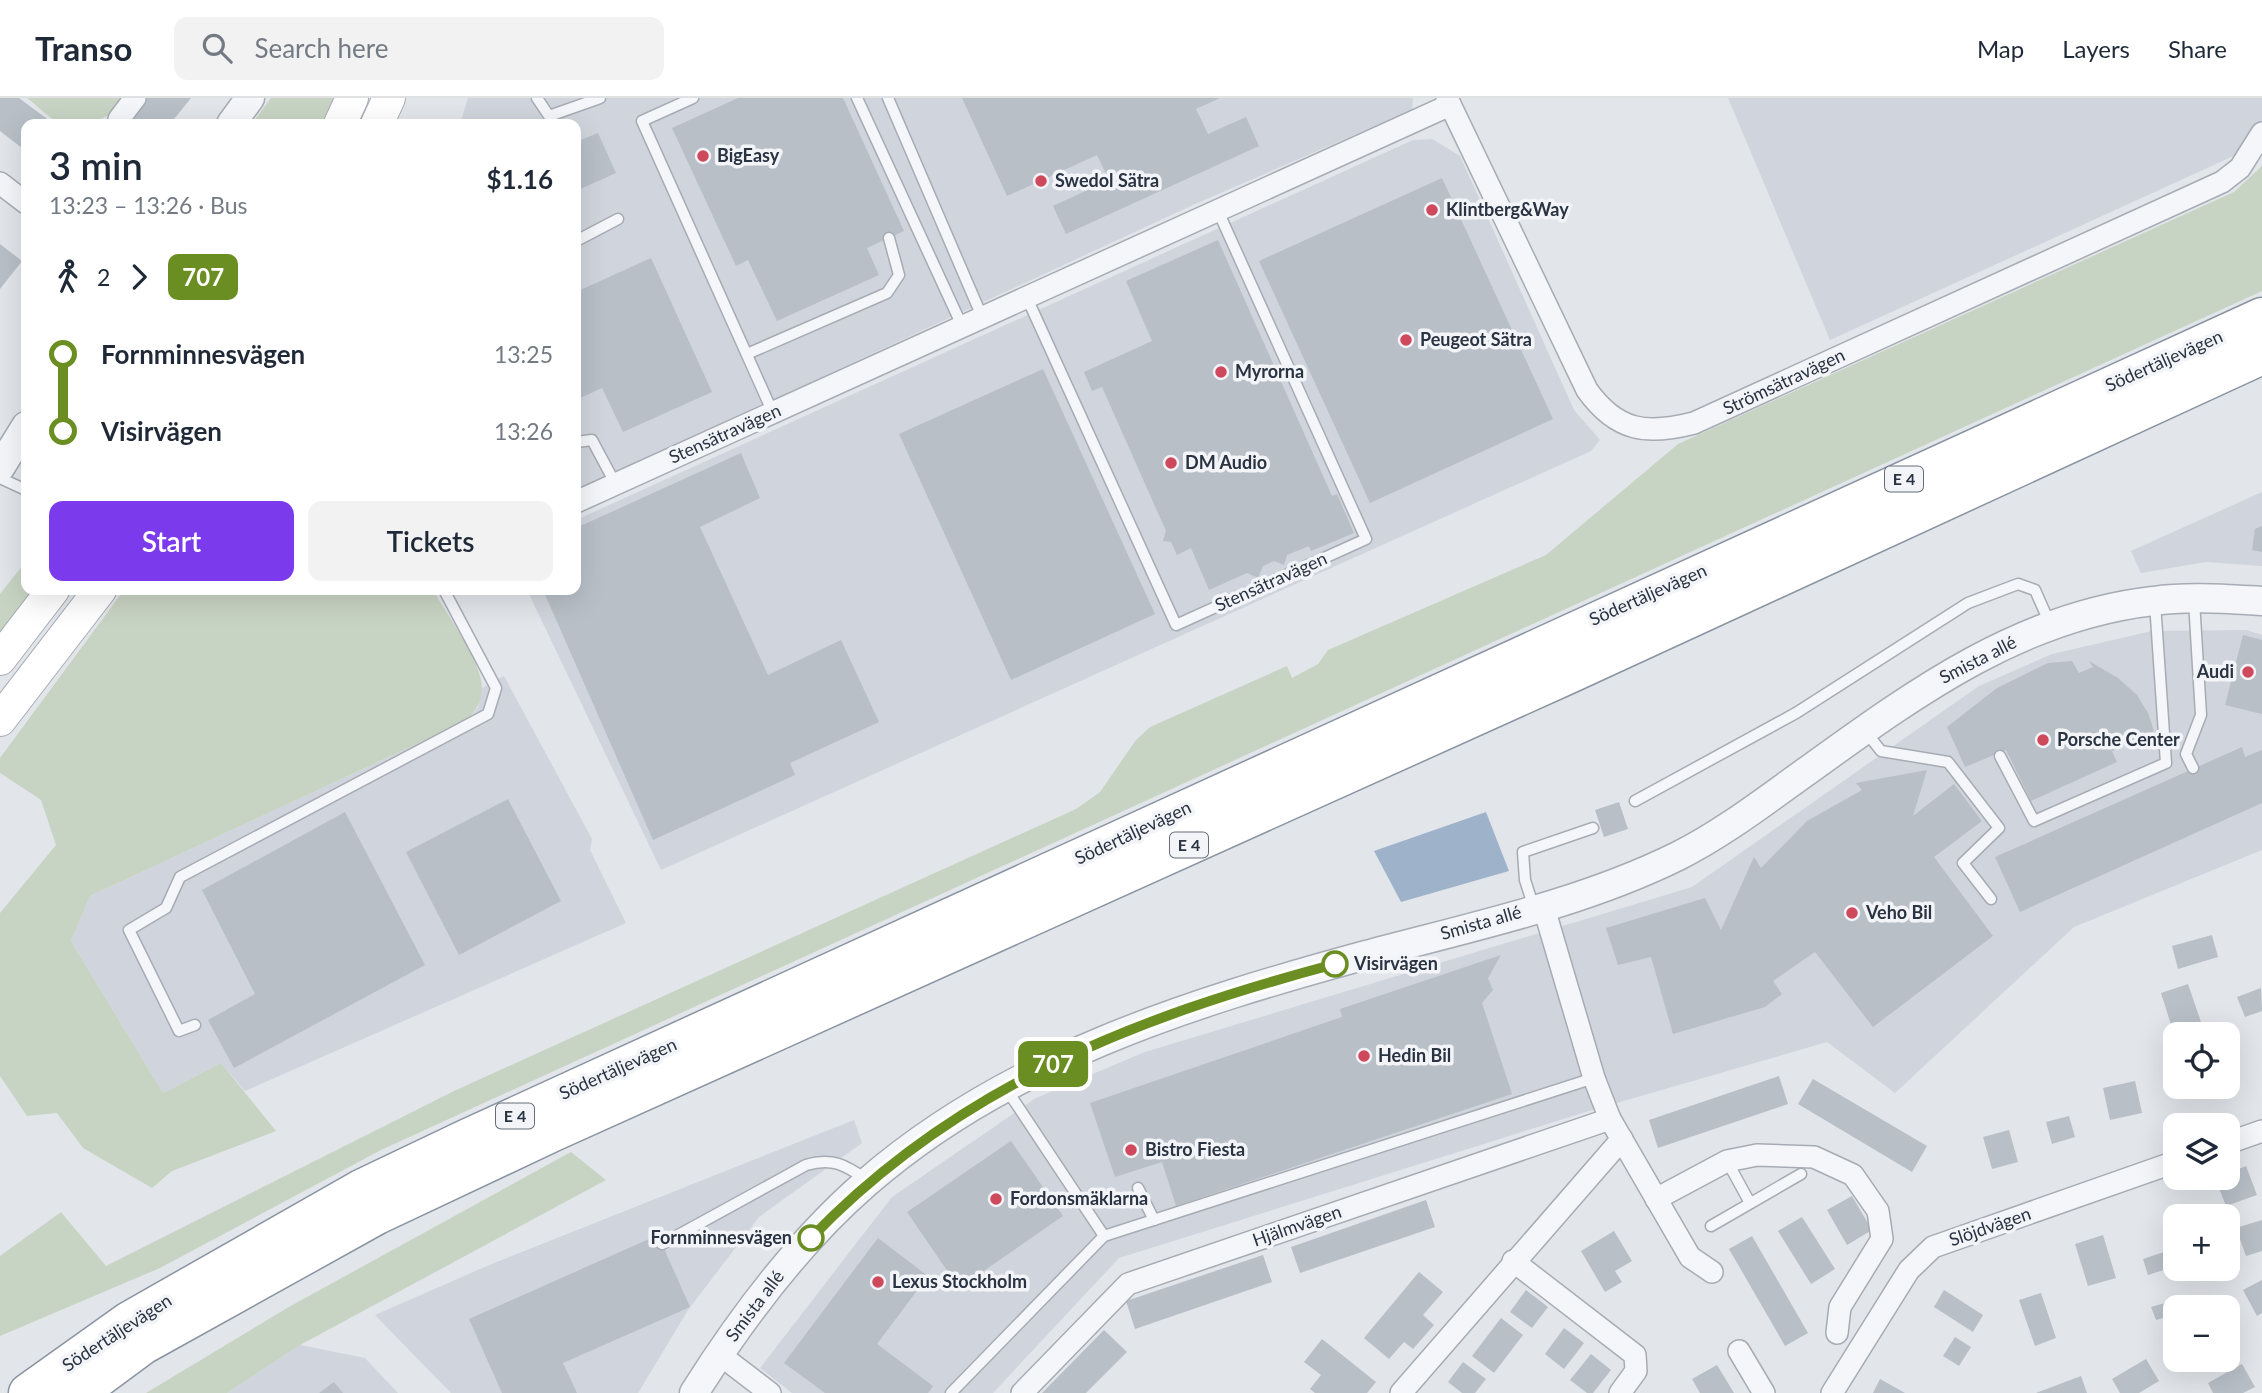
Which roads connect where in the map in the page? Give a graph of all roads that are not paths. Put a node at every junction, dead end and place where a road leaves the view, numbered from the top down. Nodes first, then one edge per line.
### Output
1 (135, 98) edge
2 (250, 98) edge
3 (352, 98) edge
4 (389, 98) edge
5 (537, 98) edge
6 (600, 98) edge
7 (693, 98) edge
8 (857, 98) edge
9 (888, 98) edge
10 (1449, 101) edge
11 (119, 119) dead end
12 (235, 119) edge
13 (342, 119) edge
14 (379, 119) edge
15 (2262, 133) edge
16 (0, 183) edge
17 (21, 199) edge
18 (1218, 211) junction
19 (618, 219) dead end
20 (581, 238) edge
21 (889, 238) dead end
22 (1027, 298) junction
23 (2262, 317) edge
24 (983, 319) junction
25 (963, 328) junction
26 (747, 354) junction
27 (2262, 355) edge
28 (773, 412) junction
29 (21, 434) edge
30 (581, 441) edge
31 (0, 468) edge
32 (0, 478) edge
33 (615, 483) junction
34 (21, 488) edge
35 (581, 500) edge
36 (49, 595) edge
37 (96, 595) edge
38 (446, 595) edge
39 (2193, 598) junction
40 (2155, 600) junction
41 (2262, 601) edge
42 (2050, 624) junction
43 (0, 659) edge
44 (0, 720) edge
45 (1864, 730) junction
46 (2000, 756) dead end
47 (2193, 768) dead end
48 (1635, 801) dead end
49 (1593, 828) dead end
50 (1991, 899) dead end
51 (1539, 907) junction
52 (195, 1025) dead end
53 (1594, 1078) junction
54 (1005, 1086) junction
55 (1610, 1119) junction
56 (2262, 1131) edge
57 (1622, 1139) junction
58 (2240, 1139) edge
59 (1727, 1161) junction
60 (2163, 1166) edge
61 (1801, 1174) dead end
62 (868, 1180) junction
63 (1138, 1188) dead end
64 (1656, 1199) junction
65 (1750, 1203) junction
66 (1154, 1220) junction
67 (1711, 1226) dead end
68 (1104, 1236) junction
69 (662, 1244) dead end
70 (1513, 1261) junction
71 (1712, 1272) dead end
72 (1837, 1333) dead end
73 (1739, 1351) dead end
74 (719, 1354) junction
75 (28, 1393) edge
76 (78, 1393) edge
77 (694, 1393) edge
78 (770, 1393) edge
79 (951, 1393) edge
80 (1021, 1393) edge
81 (1401, 1393) edge
82 (1620, 1393) edge
83 (1764, 1393) edge
84 (1832, 1393) edge

1 - 11 street
2 - 12 street
3 - 13 main road
4 - 14 main road
5 - 6 lane
7 - 26 lane
8 - 25 lane
9 - 24 lane
10 - 15 street, Strömsätravägen
10 - 18 street, Stensätravägen
16 - 17 street
18 - 22 street, Stensätravägen
18 - 22 lane, Stensätravägen
19 - 20 lane
21 - 26 lane
22 - 24 street, Stensätravägen
23 - 75 highway, Södertäljevägen / E 4
24 - 25 street, Stensätravägen
25 - 28 street, Stensätravägen
26 - 28 lane
27 - 76 highway, Södertäljevägen / E 4
28 - 33 street, Stensätravägen
29 - 31 street
30 - 33 lane
32 - 34 lane
33 - 35 street, Stensätravägen
36 - 43 main road
37 - 44 main road
38 - 52 lane
39 - 40 street, Smista allé
39 - 41 street, Smista allé
39 - 47 lane
40 - 42 street, Smista allé
40 - 46 lane
42 - 45 street, Smista allé
42 - 48 lane
45 - 50 lane
45 - 51 street, Smista allé
49 - 51 lane
51 - 53 street
51 - 54 street, Smista allé
53 - 55 street
53 - 66 lane
54 - 62 street, Smista allé
54 - 68 lane
55 - 57 street
55 - 80 street, Hjälmvägen
56 - 58 street
57 - 64 street
57 - 70 street
59 - 64 street
59 - 65 lane
59 - 72 street
60 - 84 street, Slöjdvägen
61 - 65 lane
62 - 69 lane
62 - 74 street, Smista allé
63 - 66 lane
64 - 71 street
65 - 67 lane
66 - 68 lane
68 - 79 lane
70 - 81 street
70 - 82 street
73 - 83 street
74 - 77 street, Smista allé
74 - 78 street

